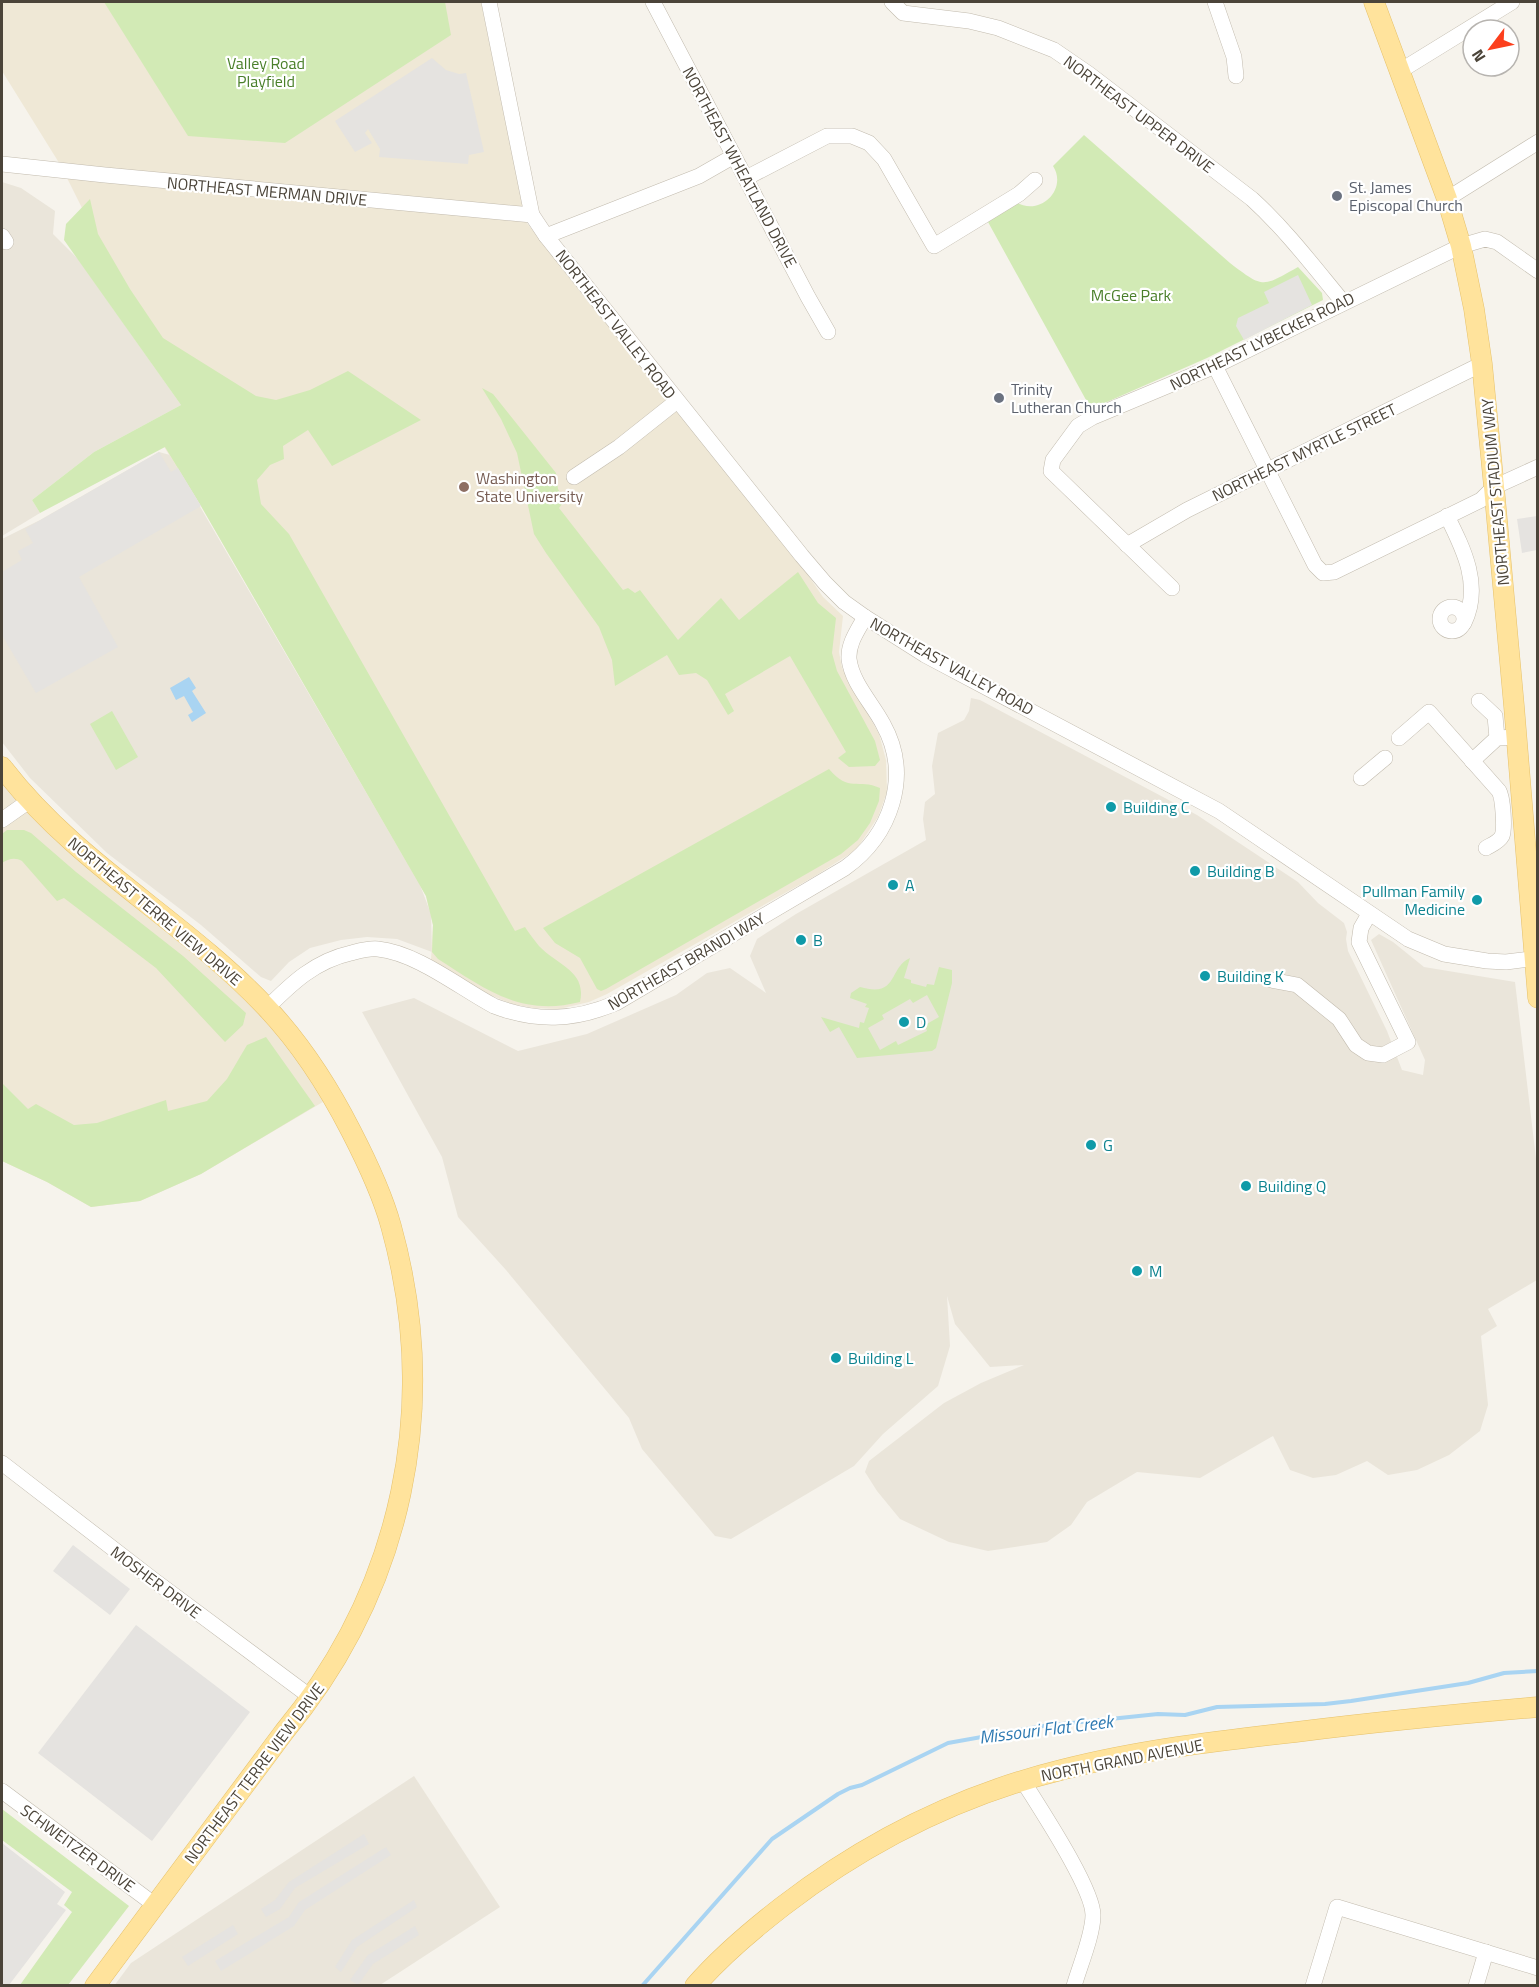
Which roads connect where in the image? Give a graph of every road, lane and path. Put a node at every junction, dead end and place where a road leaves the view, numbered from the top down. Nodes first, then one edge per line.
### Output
1 (489, 2) edge
2 (653, 2) edge
3 (892, 2) edge
4 (1215, 2) edge
5 (1374, 2) edge
6 (1512, 2) edge
7 (1400, 71) junction
8 (1236, 76) dead end
9 (1538, 142) edge
10 (734, 156) junction
11 (2, 164) edge
12 (746, 178) junction
13 (1035, 180) dead end
14 (1447, 199) junction
15 (532, 215) junction
16 (546, 236) junction
17 (1461, 246) junction
18 (1538, 271) edge
19 (1343, 302) junction
20 (828, 332) dead end
21 (1482, 364) junction
22 (1215, 366) junction
23 (677, 401) junction
24 (1538, 467) edge
25 (1268, 471) junction
26 (574, 477) dead end
27 (1494, 487) junction
28 (1447, 516) junction
29 (1127, 545) junction
30 (1172, 588) dead end
31 (865, 617) junction
32 (1464, 623) dead end
33 (1479, 701) dead end
34 (1507, 737) junction
35 (1399, 738) dead end
36 (1385, 758) dead end
37 (1472, 760) junction
38 (4, 775) edge
39 (1361, 778) dead end
40 (29, 801) junction
41 (2, 820) edge
42 (1486, 848) dead end
43 (1369, 914) junction
44 (1535, 958) edge
45 (1271, 980) dead end
46 (1538, 999) edge
47 (267, 1008) junction
48 (2, 1463) edge
49 (312, 1698) junction
50 (1538, 1707) edge
51 (1023, 1781) junction
52 (2, 1791) edge
53 (155, 1905) junction
54 (1486, 1952) junction
55 (1538, 1968) edge
56 (95, 1986) edge
57 (695, 1986) edge
58 (1074, 1986) edge
59 (1313, 1986) edge
60 (1476, 1986) edge

1 - 15 street, NORTHEAST VALLEY ROAD
2 - 10 street, NORTHEAST WHEATLAND DRIVE
3 - 19 street, NORTHEAST UPPER DRIVE
4 - 8 street
5 - 7 main road, NORTHEAST STADIUM WAY
6 - 7 street
7 - 14 main road, NORTHEAST STADIUM WAY
9 - 14 street
10 - 12 street, NORTHEAST WHEATLAND DRIVE
10 - 16 street
11 - 15 street, NORTHEAST MERMAN DRIVE
12 - 13 street
12 - 20 street, NORTHEAST WHEATLAND DRIVE
14 - 17 main road, NORTHEAST STADIUM WAY
15 - 16 street, NORTHEAST VALLEY ROAD
16 - 23 street, NORTHEAST VALLEY ROAD
17 - 18 street, NORTHEAST LYBECKER ROAD
17 - 19 street, NORTHEAST LYBECKER ROAD
17 - 21 main road, NORTHEAST STADIUM WAY
19 - 22 street, NORTHEAST LYBECKER ROAD
21 - 25 street, NORTHEAST MYRTLE STREET
21 - 27 main road, NORTHEAST STADIUM WAY
22 - 25 street
22 - 29 street, NORTHEAST LYBECKER ROAD
23 - 26 street
23 - 31 street, NORTHEAST VALLEY ROAD
24 - 27 street
25 - 28 street
25 - 29 street, NORTHEAST MYRTLE STREET
27 - 28 street
27 - 34 main road, NORTHEAST STADIUM WAY
28 - 32 street
29 - 30 street
31 - 43 street, NORTHEAST VALLEY ROAD
31 - 47 street, NORTHEAST BRANDI WAY
33 - 34 street
34 - 37 street
34 - 44 main road, NORTHEAST STADIUM WAY
35 - 37 street
36 - 39 street
37 - 42 street
38 - 40 main road, NORTHEAST TERRE VIEW DRIVE
40 - 41 street
40 - 47 main road, NORTHEAST TERRE VIEW DRIVE
43 - 44 street, NORTHEAST VALLEY ROAD
43 - 45 street
44 - 46 main road, NORTHEAST STADIUM WAY
47 - 49 main road, NORTHEAST TERRE VIEW DRIVE
48 - 49 street, MOSHER DRIVE
49 - 53 main road, NORTHEAST TERRE VIEW DRIVE
50 - 51 main road, NORTH GRAND AVENUE
51 - 57 main road, NORTH GRAND AVENUE
51 - 58 street
52 - 53 street, SCHWEITZER DRIVE
53 - 56 main road, NORTHEAST TERRE VIEW DRIVE
54 - 55 street
54 - 59 street
54 - 60 street

